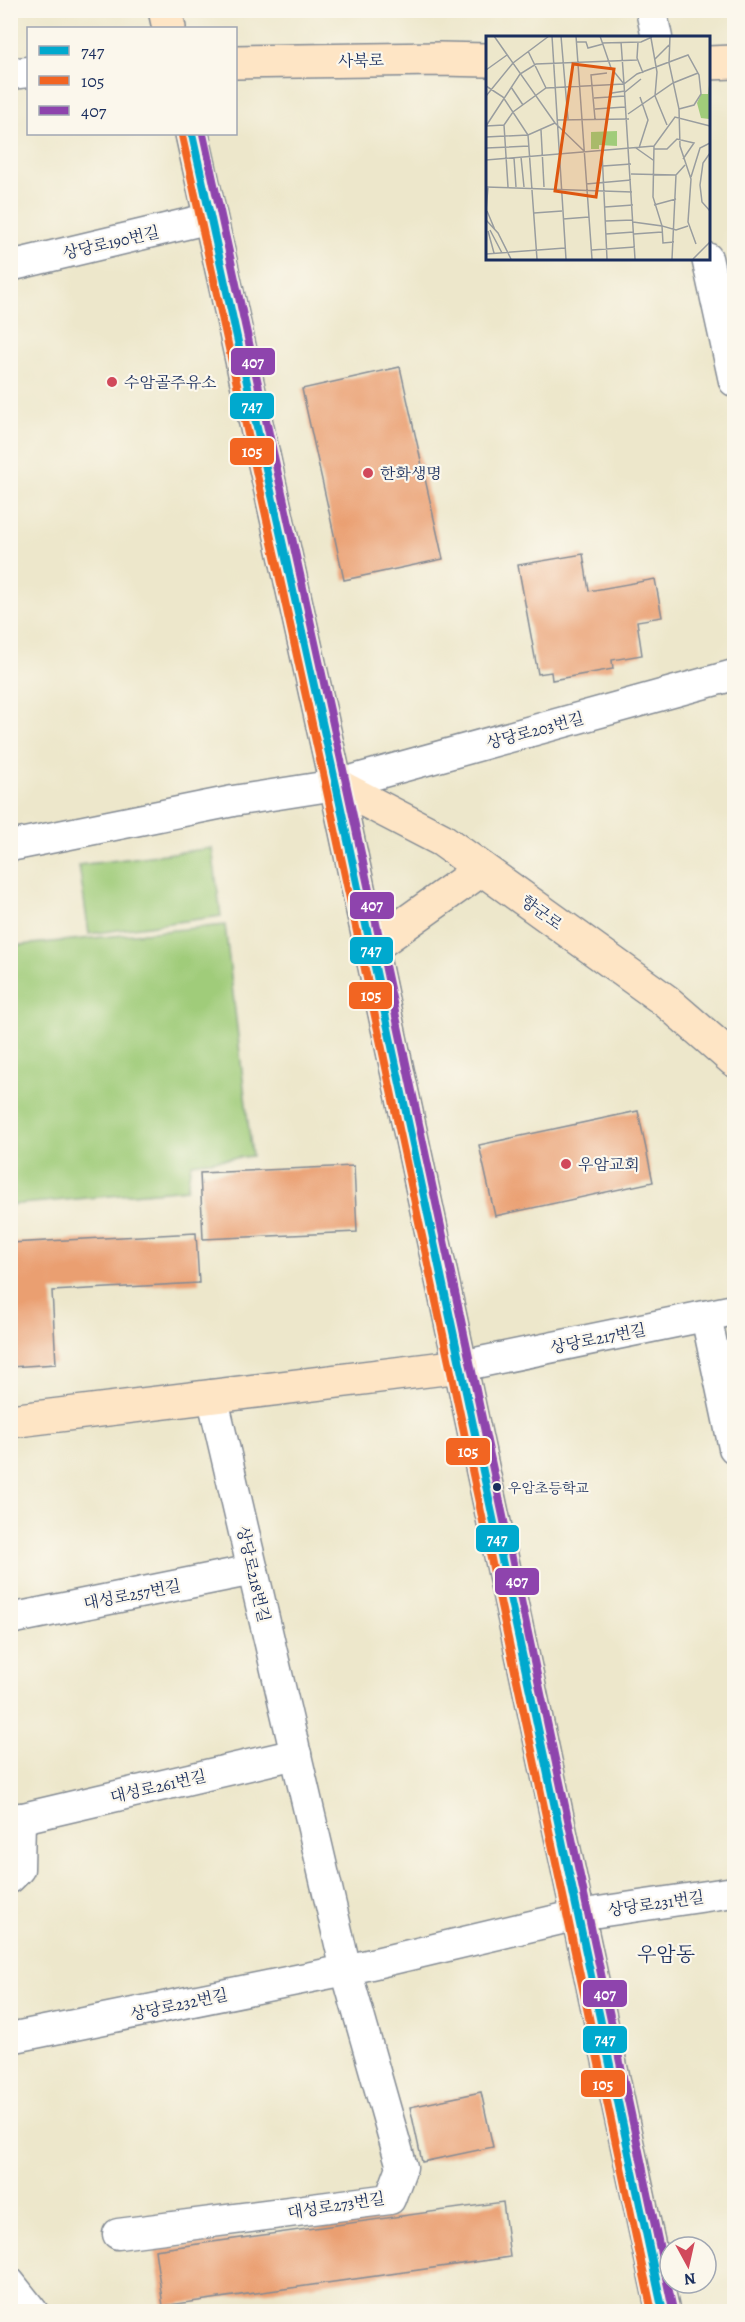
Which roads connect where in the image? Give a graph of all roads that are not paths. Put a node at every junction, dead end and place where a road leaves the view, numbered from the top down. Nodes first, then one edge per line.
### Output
1 (165, 10) edge
2 (651, 10) edge
3 (169, 27) edge
4 (657, 36) edge
5 (486, 60) edge
6 (237, 62) edge
7 (735, 62) edge
8 (709, 63) edge
9 (27, 72) edge
10 (10, 74) edge
11 (192, 135) edge
12 (211, 218) junction
13 (707, 260) edge
14 (10, 266) edge
15 (735, 381) edge
16 (735, 675) edge
17 (336, 785) junction
18 (11, 842) edge
19 (482, 869) junction
20 (371, 948) junction
21 (735, 1060) edge
22 (735, 1310) edge
23 (706, 1316) junction
24 (461, 1366) junction
25 (212, 1395) junction
26 (10, 1421) edge
27 (735, 1448) edge
28 (253, 1570) junction
29 (10, 1619) edge
30 (296, 1754) junction
31 (15, 1820) edge
32 (10, 1878) edge
33 (735, 1892) edge
34 (578, 1915) junction
35 (346, 1970) junction
36 (10, 2038) edge
37 (118, 2234) dead end
38 (10, 2283) edge
39 (33, 2312) edge
40 (663, 2312) edge

1 - 3 main road
2 - 4 street
5 - 6 main road, 사북로
7 - 8 main road
9 - 10 street
11 - 12 main road
12 - 14 street, 상당로190번길
12 - 17 main road
13 - 15 street
16 - 17 street, 상당로203번길
17 - 18 street, 상당로203번길
17 - 19 main road, 향군로
17 - 20 main road
19 - 20 main road
19 - 21 main road, 향군로
20 - 24 main road
22 - 23 street, 상당로217번길
23 - 24 street, 상당로217번길
23 - 27 street
24 - 25 main road
24 - 34 main road
25 - 26 main road
25 - 28 street, 상당로218번길
28 - 29 street, 대성로257번길
28 - 30 street, 상당로218번길
30 - 31 street, 대성로261번길
30 - 35 street
31 - 32 street, 대성로261번길
33 - 34 street, 상당로231번길
34 - 35 street, 상당로232번길
34 - 40 main road
35 - 36 street, 상당로232번길
35 - 37 street, 대성로273번길
38 - 39 street

